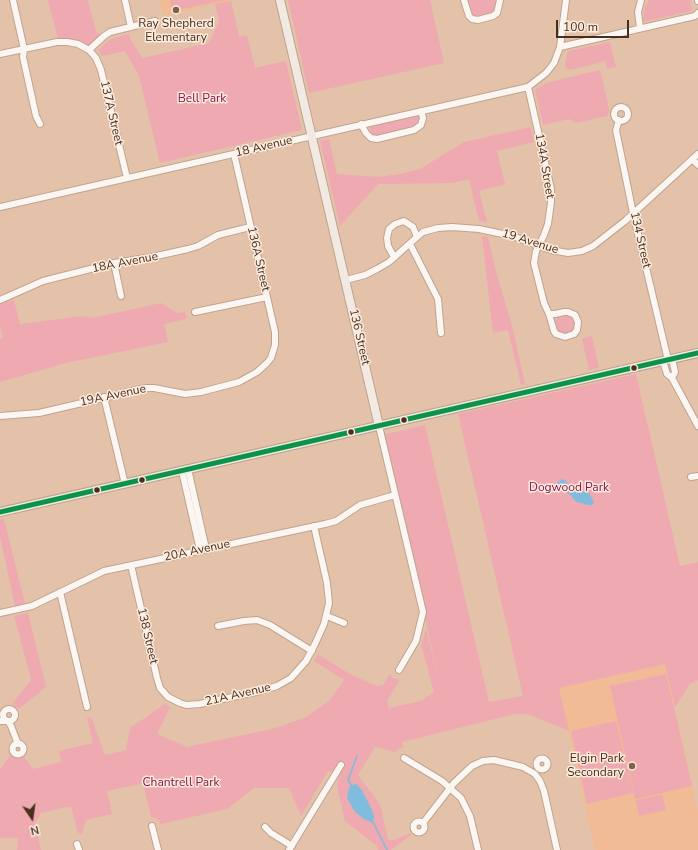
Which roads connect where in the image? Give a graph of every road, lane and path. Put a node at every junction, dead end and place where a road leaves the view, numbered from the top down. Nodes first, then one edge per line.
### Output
1 (12, 0) edge
2 (125, 0) edge
3 (280, 0) edge
4 (464, 0) edge
5 (500, 0) edge
6 (566, 0) edge
7 (642, 0) edge
8 (698, 13) edge
9 (155, 21) dead end
10 (131, 26) junction
11 (640, 28) junction
12 (560, 47) junction
13 (24, 49) junction
14 (89, 50) junction
15 (0, 54) edge
16 (528, 87) junction
17 (421, 111) junction
18 (619, 120) dead end
19 (40, 124) dead end
20 (361, 124) junction
21 (312, 136) junction
22 (234, 154) junction
23 (698, 154) edge
24 (692, 159) junction
25 (698, 166) edge
26 (127, 178) junction
27 (0, 207) edge
28 (634, 213) junction
29 (250, 227) junction
30 (417, 236) junction
31 (410, 244) junction
32 (538, 246) junction
33 (394, 257) junction
34 (114, 263) junction
35 (346, 280) junction
36 (121, 296) dead end
37 (267, 297) junction
38 (0, 300) edge
39 (195, 312) dead end
40 (549, 314) junction
41 (441, 333) dead end
42 (698, 353) edge
43 (667, 360) junction
44 (268, 363) joint
45 (104, 397) junction
46 (0, 416) edge
47 (379, 426) junction
48 (698, 426) edge
49 (185, 470) junction
50 (125, 484) junction
51 (395, 495) junction
52 (0, 512) edge
53 (314, 526) junction
54 (203, 549) junction
55 (131, 565) junction
56 (60, 592) junction
57 (0, 613) edge
58 (327, 616) junction
59 (344, 623) dead end
60 (218, 626) dead end
61 (312, 651) junction
62 (399, 670) dead end
63 (173, 700) joint
64 (87, 707) dead end
65 (0, 721) edge
66 (18, 744) dead end
67 (404, 758) dead end
68 (341, 765) dead end
69 (450, 788) junction
70 (423, 823) dead end
71 (152, 826) dead end
72 (265, 827) dead end
73 (291, 848) edge
74 (158, 850) edge
75 (478, 850) edge
76 (557, 850) edge

1 - 13 street
2 - 10 street
3 - 21 street, 136 Street
4 - 5 street
6 - 12 street
7 - 11 street
8 - 11 street
9 - 10 street
10 - 14 street
11 - 12 street
12 - 16 street
13 - 14 street
13 - 15 street
13 - 19 street
14 - 26 street, 137A Street
16 - 17 street, 18 Avenue
16 - 32 street, 134A Street
17 - 20 street, 18 Avenue
17 - 20 street
18 - 28 street, 134 Street
20 - 21 street, 18 Avenue
21 - 22 street, 18 Avenue
21 - 35 street, 136 Street
22 - 26 street, 18 Avenue
22 - 29 street, 136A Street
23 - 24 street
24 - 25 street
24 - 28 street
26 - 27 street, 18 Avenue
28 - 32 street, 19 Avenue
28 - 43 street, 134 Street
29 - 34 street, 18A Avenue
29 - 37 street, 136A Street
30 - 31 street, 19 Avenue
30 - 32 street, 19 Avenue
30 - 33 street
31 - 33 street, 19 Avenue
31 - 41 street
32 - 40 street, 134A Street
33 - 35 street, 19 Avenue
34 - 36 street
34 - 38 street, 18A Avenue
35 - 47 street, 136 Street
37 - 39 street
37 - 44 street, 136A Street
40 - 40 street, 134A Street
42 - 43 street
43 - 47 street
43 - 48 street, 134 Street
44 - 45 street, 19A Avenue
45 - 46 street, 19A Avenue
45 - 50 street
47 - 49 street
47 - 51 street, 136 Street
49 - 50 street
49 - 54 street
50 - 52 street
51 - 53 street, 20A Avenue
51 - 62 street, 136 Street
53 - 54 street, 20A Avenue
53 - 58 street
54 - 55 street, 20A Avenue
55 - 56 street, 20A Avenue
55 - 63 street, 138 Street
56 - 57 street, 20A Avenue
56 - 64 street
58 - 59 street
58 - 61 street
60 - 61 street
61 - 63 street, 21A Avenue
65 - 66 street
67 - 69 street
68 - 73 street
69 - 70 street
69 - 75 street
69 - 76 street
71 - 74 street
72 - 73 street

